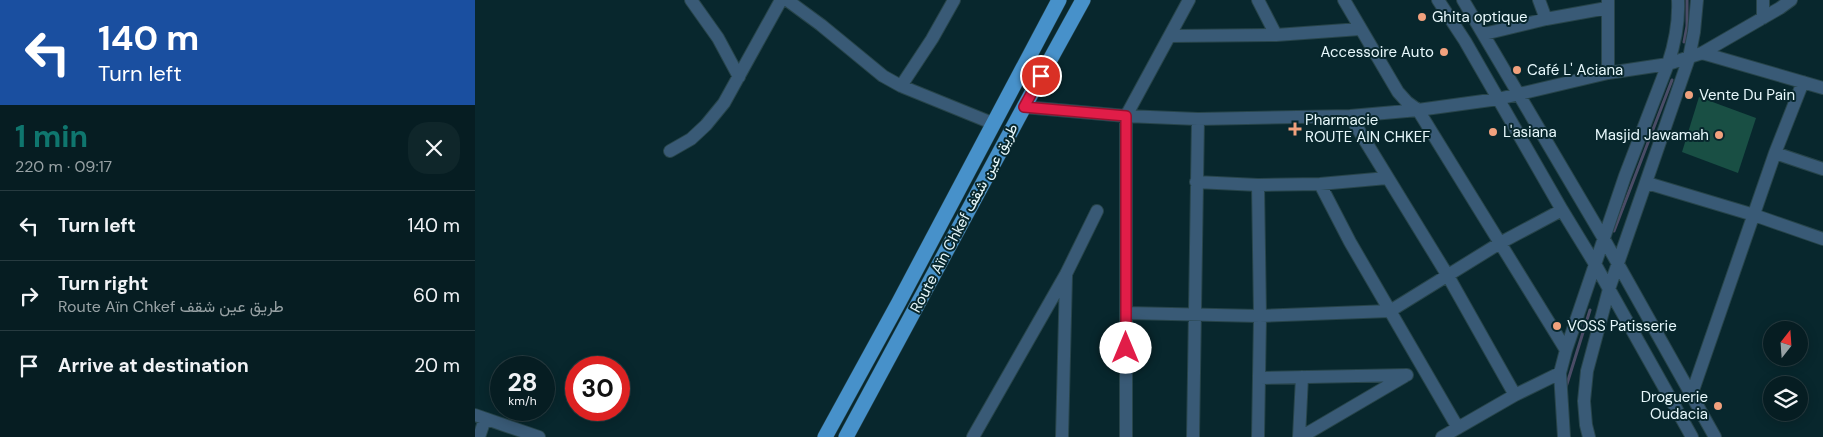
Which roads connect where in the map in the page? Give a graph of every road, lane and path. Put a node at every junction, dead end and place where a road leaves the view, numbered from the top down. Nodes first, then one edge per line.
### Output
1 (691, 0) edge
2 (781, 0) edge
3 (787, 0) edge
4 (1059, 0) edge
5 (1083, 0) edge
6 (1189, 0) edge
7 (1258, 0) edge
8 (1344, 0) edge
9 (1438, 0) edge
10 (1463, 0) edge
11 (1539, 0) edge
12 (1678, 0) edge
13 (1697, 0) edge
14 (1763, 0) edge
15 (1791, 0) edge
16 (951, 1) edge
17 (1607, 4) edge
18 (1763, 18) junction
19 (1546, 19) junction
20 (1360, 29) junction
21 (1484, 34) junction
22 (1276, 35) junction
23 (1170, 36) junction
24 (1702, 53) junction
25 (1689, 58) junction
26 (1668, 64) junction
27 (1608, 73) junction
28 (739, 76) junction
29 (1803, 82) junction
30 (901, 86) junction
31 (1823, 88) edge
32 (1519, 94) junction
33 (1498, 99) junction
34 (1024, 107) junction
35 (1418, 110) junction
36 (1126, 116) junction
37 (1350, 116) junction
38 (1198, 119) junction
39 (992, 124) junction
40 (670, 151) dead end
41 (1775, 154) junction
42 (1823, 169) edge
43 (1387, 178) junction
44 (1197, 182) junction
45 (1647, 183) junction
46 (1320, 184) junction
47 (1258, 186) junction
48 (1562, 210) junction
49 (1097, 211) dead end
50 (1754, 215) junction
51 (1604, 239) junction
52 (1823, 239) edge
53 (1500, 243) junction
54 (1595, 264) junction
55 (1618, 264) junction
56 (1066, 274) junction
57 (1448, 276) junction
58 (1609, 289) junction
59 (1390, 311) junction
60 (1127, 313) junction
61 (1195, 314) junction
62 (1260, 316) junction
63 (1566, 350) junction
64 (1423, 368) junction
65 (1559, 373) junction
66 (1407, 375) junction
67 (1302, 377) junction
68 (1260, 378) junction
69 (1515, 395) junction
70 (1691, 396) junction
71 (480, 417) edge
72 (1449, 434) edge
73 (479, 437) edge
74 (539, 437) edge
75 (825, 437) edge
76 (846, 437) edge
77 (973, 437) edge
78 (1062, 437) edge
79 (1126, 437) edge
80 (1193, 437) edge
81 (1258, 437) edge
82 (1300, 437) edge
83 (1564, 437) edge
84 (1589, 437) edge
85 (1692, 437) edge
86 (1715, 437) edge

1 - 28 street
2 - 28 street
3 - 30 street
4 - 39 main road, Route Aïn Chkef طريق عين شقف
5 - 34 main road, Route Aïn Chkef طريق عين شقف
6 - 23 street
7 - 22 street
8 - 20 street
9 - 33 street
10 - 21 street
11 - 19 street
12 - 26 street
13 - 25 street
14 - 18 street
15 - 18 street
16 - 30 street
17 - 19 street
17 - 27 street
18 - 24 street
19 - 21 street
20 - 22 street
20 - 35 street
21 - 32 street
22 - 23 street
23 - 36 street
24 - 25 street
24 - 29 street
25 - 26 street
25 - 45 street
26 - 27 street
26 - 51 street
27 - 32 street
28 - 40 street
29 - 31 street
29 - 41 street
30 - 39 street
32 - 33 street
32 - 51 street
33 - 35 street
33 - 48 street
34 - 36 street
34 - 76 main road, Route Aïn Chkef طريق عين شقف
35 - 37 street
35 - 53 street
36 - 38 street
36 - 60 street
37 - 38 street
37 - 43 street
38 - 44 street
39 - 75 main road, Route Aïn Chkef طريق عين شقف
41 - 42 street
41 - 50 street
43 - 46 street
43 - 57 street
44 - 47 street
44 - 61 street
45 - 50 street
45 - 55 street
46 - 47 street
46 - 59 street
47 - 62 street
48 - 53 street
48 - 54 street
49 - 56 street
50 - 52 street
50 - 70 street
51 - 54 street
51 - 55 street
53 - 57 street
53 - 63 street
54 - 58 street
54 - 63 street
55 - 58 street
55 - 70 street
56 - 77 street
56 - 78 street
57 - 59 street
57 - 69 street
58 - 84 street
58 - 85 street
59 - 62 street
59 - 64 street
60 - 61 street
60 - 79 street
61 - 62 street
61 - 80 street
62 - 68 street
63 - 65 street
64 - 66 street
64 - 72 street
65 - 69 street
65 - 83 street
66 - 67 street
66 - 82 street
67 - 68 street
67 - 82 street
68 - 81 street
69 - 72 street
70 - 86 street
71 - 73 street
71 - 74 street

